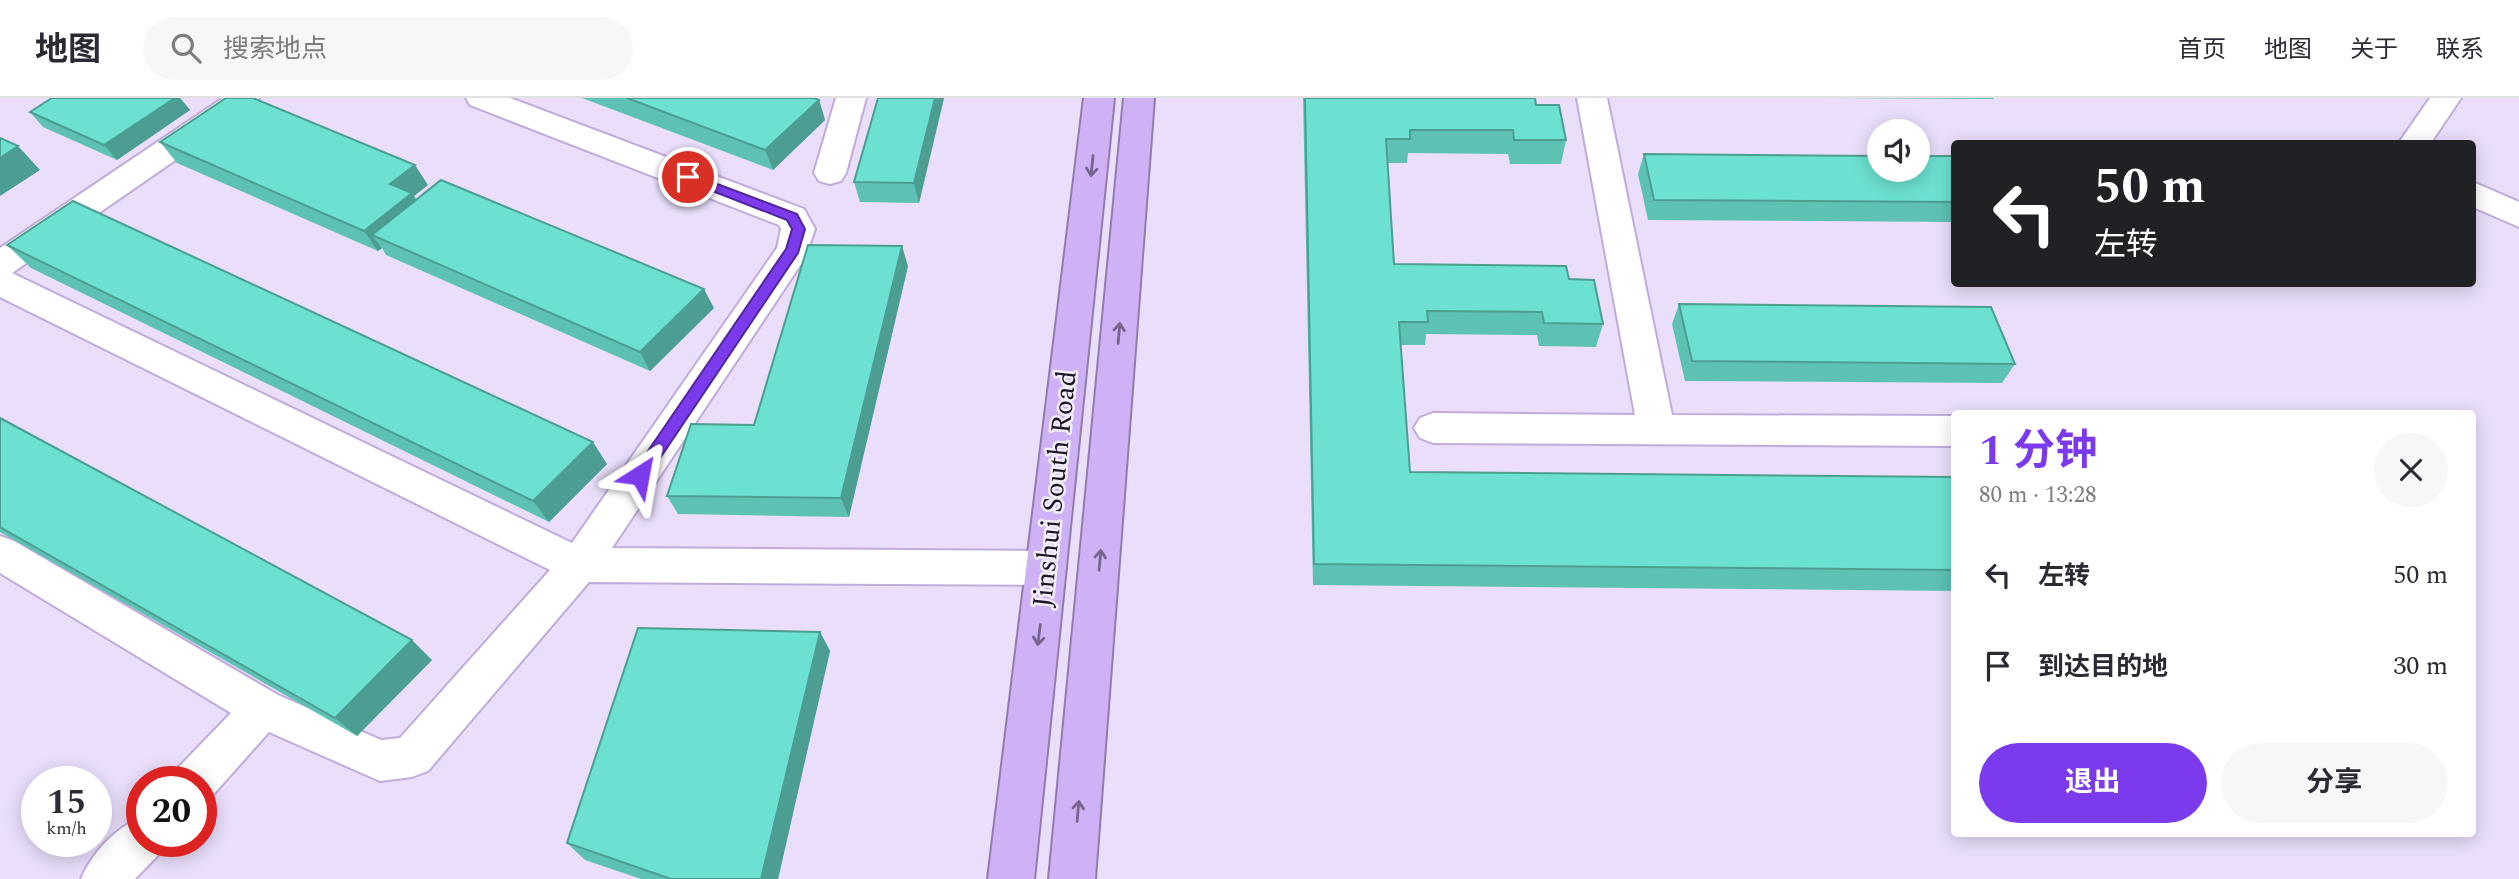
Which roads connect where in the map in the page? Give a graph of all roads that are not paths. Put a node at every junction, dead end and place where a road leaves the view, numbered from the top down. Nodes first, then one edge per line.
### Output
1 (244, 98) edge
2 (481, 98) edge
3 (851, 98) edge
4 (1099, 98) edge
5 (1139, 98) edge
6 (1592, 98) edge
7 (2446, 98) edge
8 (2416, 140) edge
9 (830, 173) dead end
10 (2476, 194) edge
11 (2519, 216) edge
12 (0, 265) edge
13 (0, 282) edge
14 (1433, 428) dead end
15 (1656, 429) junction
16 (1951, 431) edge
17 (0, 553) edge
18 (579, 565) junction
19 (1046, 568) junction
20 (263, 709) junction
21 (210, 766) edge
22 (126, 856) edge
23 (104, 879) edge
24 (1011, 879) edge
25 (1072, 879) edge

1 - 12 street
2 - 18 street
3 - 9 street
4 -> 19 highway, Jinshui South Road
25 -> 5 highway, Jinshui South Road
6 - 15 street
7 - 8 street
10 - 11 street
13 - 18 street
14 - 15 street
15 - 16 street
17 - 20 street
18 - 19 street
18 - 20 street
19 -> 24 highway, Jinshui South Road
20 - 21 street
22 - 23 street

